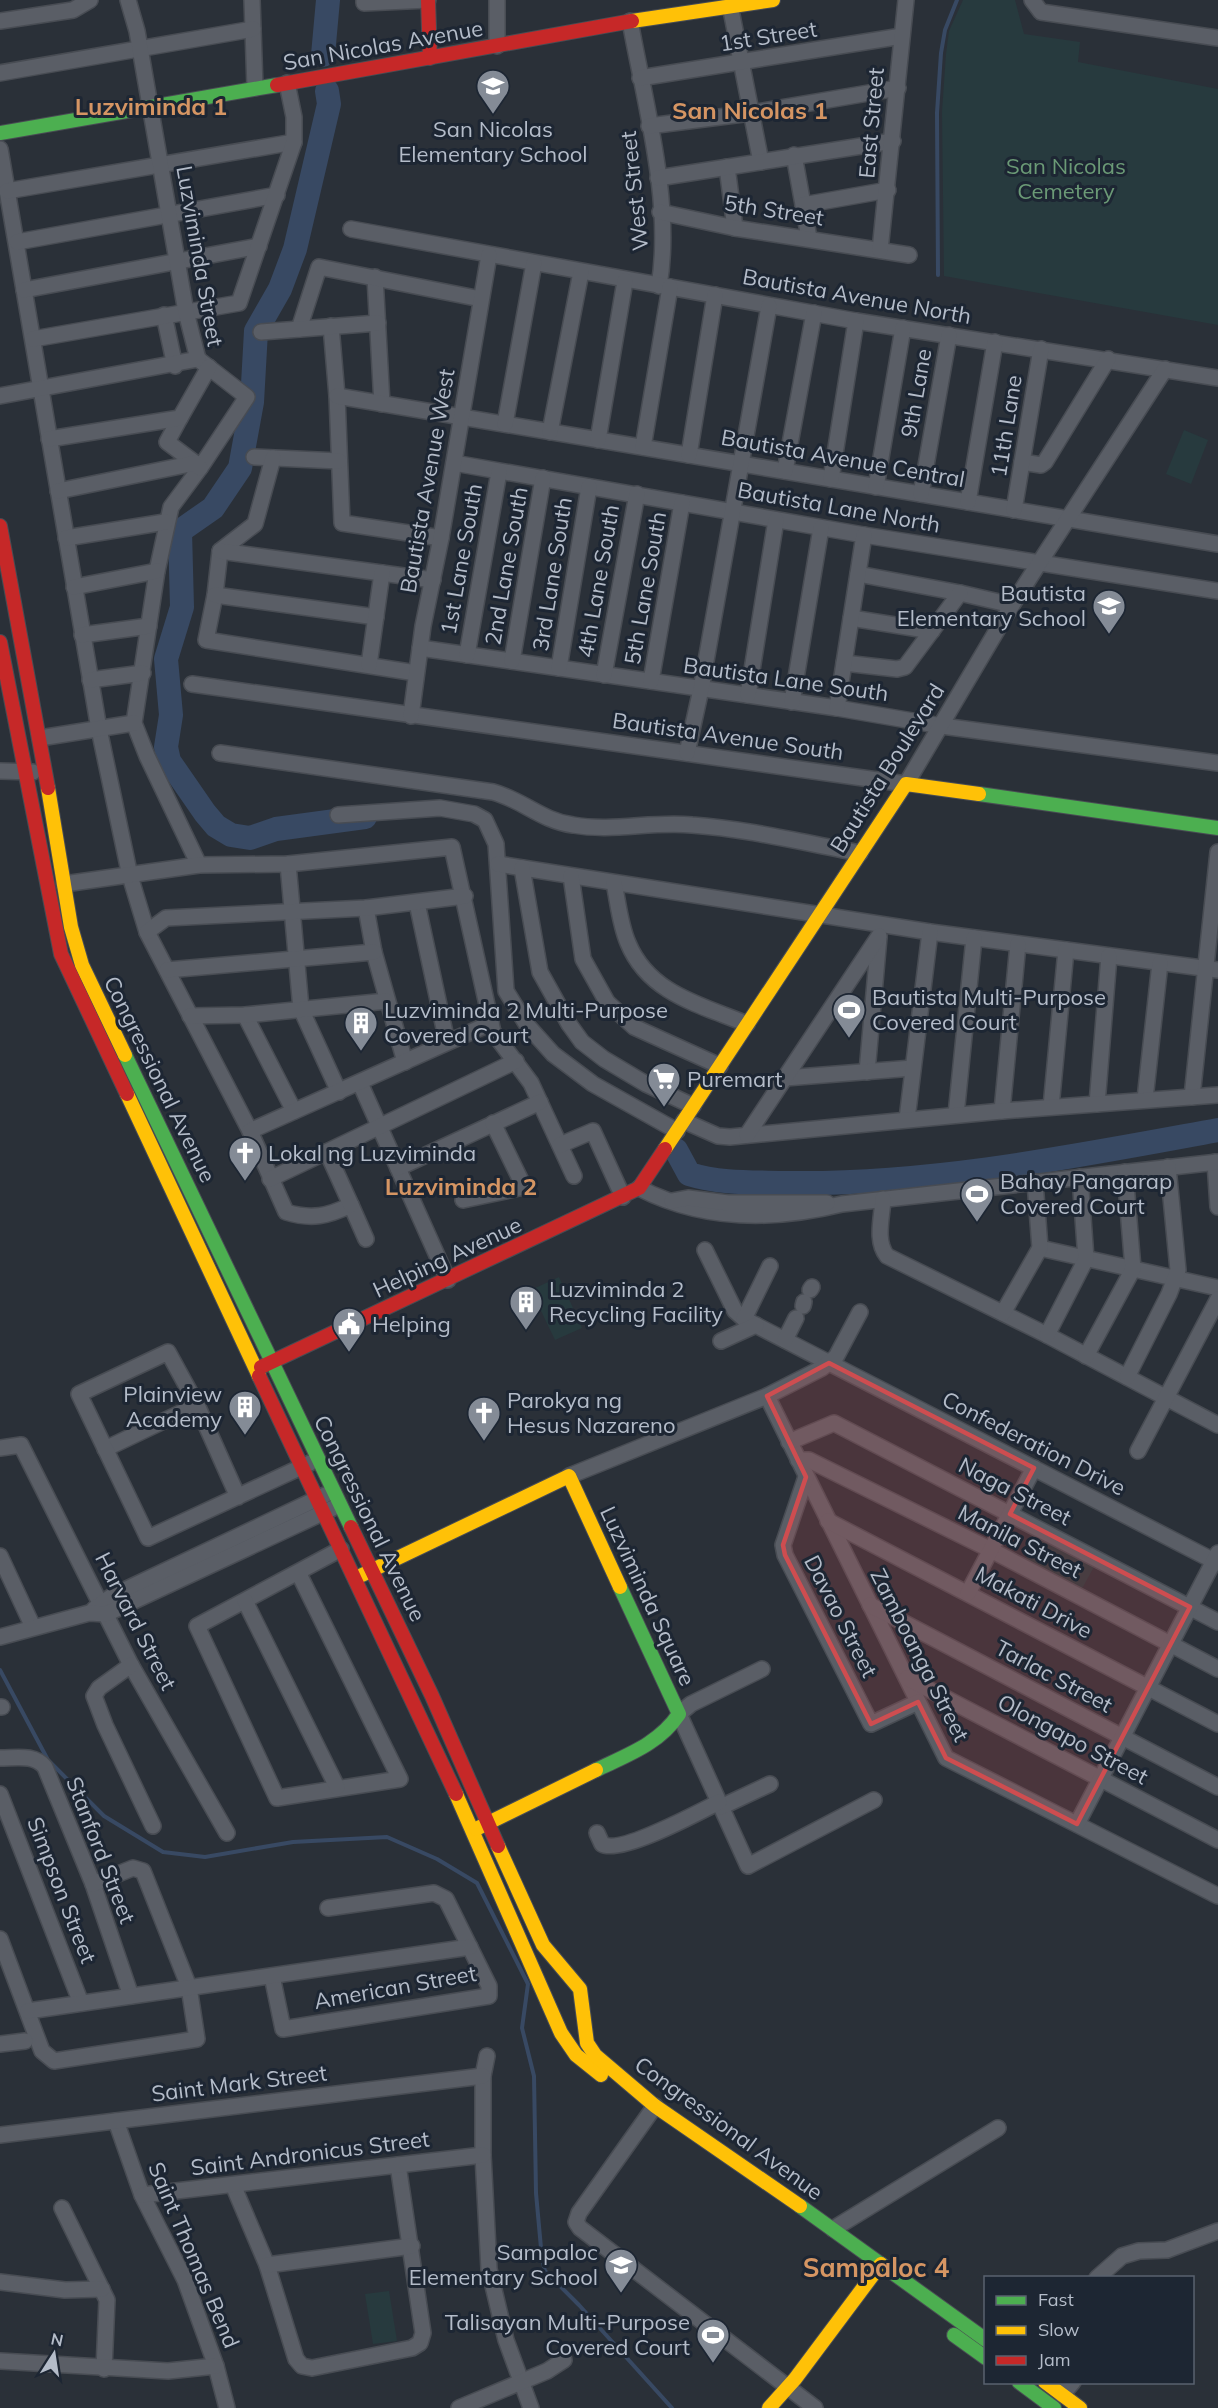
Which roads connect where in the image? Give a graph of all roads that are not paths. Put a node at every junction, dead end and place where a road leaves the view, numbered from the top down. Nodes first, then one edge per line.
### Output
1 (90, 0) edge
2 (129, 0) edge
3 (252, 0) edge
4 (364, 0) edge
5 (428, 0) edge
6 (497, 0) edge
7 (772, 0) edge
8 (906, 0) edge
9 (1032, 0) edge
10 (730, 4) edge
11 (0, 21) edge
12 (630, 21) junction
13 (253, 29) junction
14 (902, 36) junction
15 (1218, 38) edge
16 (497, 46) junction
17 (141, 49) junction
18 (430, 58) junction
19 (742, 64) junction
20 (0, 73) edge
21 (640, 78) junction
22 (287, 83) junction
23 (255, 88) junction
24 (898, 88) junction
25 (151, 106) junction
26 (752, 113) junction
27 (649, 126) junction
28 (0, 133) edge
29 (893, 141) junction
30 (294, 142) junction
31 (0, 149) edge
32 (794, 155) junction
33 (761, 162) junction
34 (161, 166) junction
35 (727, 167) junction
36 (658, 178) junction
37 (888, 190) junction
38 (7, 191) junction
39 (278, 195) junction
40 (803, 205) junction
41 (660, 212) junction
42 (170, 215) junction
43 (735, 228) junction
44 (351, 230) dead end
45 (809, 238) junction
46 (17, 242) junction
47 (259, 246) junction
48 (880, 250) junction
49 (489, 255) junction
50 (909, 255) dead end
51 (178, 260) junction
52 (534, 263) junction
53 (581, 272) junction
54 (375, 277) junction
55 (625, 281) junction
56 (665, 287) junction
57 (24, 290) junction
58 (715, 295) junction
59 (481, 299) junction
60 (769, 306) junction
61 (186, 312) junction
62 (814, 313) junction
63 (164, 315) junction
64 (856, 321) junction
65 (378, 323) junction
66 (331, 326) junction
67 (299, 328) junction
68 (903, 328) junction
69 (261, 332) dead end
70 (949, 335) junction
71 (33, 339) junction
72 (995, 342) junction
73 (1041, 349) junction
74 (1108, 359) junction
75 (203, 363) junction
76 (175, 366) junction
77 (1166, 369) junction
78 (1218, 378) edge
79 (41, 391) junction
80 (0, 396) edge
81 (337, 396) junction
82 (382, 404) junction
83 (461, 416) junction
84 (180, 418) junction
85 (505, 424) junction
86 (550, 432) junction
87 (49, 439) junction
88 (598, 440) junction
89 (643, 447) junction
90 (689, 455) junction
91 (254, 457) dead end
92 (273, 458) junction
93 (339, 461) junction
94 (1022, 462) junction
95 (454, 463) junction
96 (739, 464) junction
97 (197, 466) junction
98 (785, 471) junction
99 (499, 472) junction
100 (543, 478) junction
101 (831, 479) junction
102 (589, 487) junction
103 (876, 487) junction
104 (58, 491) junction
105 (637, 494) junction
106 (921, 494) junction
107 (968, 502) junction
108 (682, 503) junction
109 (1014, 510) junction
110 (732, 512) junction
111 (776, 520) junction
112 (1068, 520) junction
113 (165, 522) junction
114 (821, 528) junction
115 (0, 532) edge
116 (864, 535) junction
117 (66, 538) junction
118 (441, 538) junction
119 (1218, 544) edge
120 (220, 551) junction
121 (1040, 563) junction
122 (157, 570) junction
123 (382, 573) junction
124 (858, 574) junction
125 (433, 580) junction
126 (74, 587) junction
127 (1218, 591) edge
128 (960, 592) junction
129 (216, 595) junction
130 (1012, 605) junction
131 (376, 617) junction
132 (851, 618) junction
133 (149, 626) junction
134 (932, 632) junction
135 (82, 635) junction
136 (0, 642) edge
137 (420, 648) junction
138 (467, 655) junction
139 (512, 661) junction
140 (844, 663) junction
141 (369, 665) junction
142 (559, 668) junction
143 (416, 673) junction
144 (143, 674) junction
145 (604, 675) junction
146 (90, 680) junction
147 (4, 681) edge
148 (651, 681) junction
149 (192, 684) dead end
150 (701, 689) junction
151 (748, 695) junction
152 (792, 702) junction
153 (837, 708) junction
154 (411, 716) junction
155 (134, 723) junction
156 (942, 726) junction
157 (99, 729) junction
158 (40, 738) junction
159 (220, 753) dead end
160 (687, 753) junction
161 (1218, 763) edge
162 (0, 771) edge
163 (26, 772) junction
164 (45, 772) junction
165 (906, 784) junction
166 (338, 815) dead end
167 (1218, 828) edge
168 (1218, 852) edge
169 (860, 853) junction
170 (288, 864) junction
171 (498, 864) junction
172 (199, 865) junction
173 (522, 868) junction
174 (130, 876) junction
175 (571, 876) junction
176 (614, 883) junction
177 (64, 884) junction
178 (465, 896) junction
179 (417, 903) junction
180 (366, 908) junction
181 (293, 912) junction
182 (820, 915) junction
183 (880, 930) junction
184 (147, 932) junction
185 (930, 932) junction
186 (974, 938) junction
187 (1018, 944) junction
188 (1066, 950) junction
189 (374, 952) junction
190 (1109, 956) junction
191 (297, 957) junction
192 (1160, 963) junction
193 (1212, 969) edge
194 (166, 970) junction
195 (387, 1001) junction
196 (302, 1009) junction
197 (245, 1015) junction
198 (190, 1016) junction
199 (491, 1023) junction
200 (747, 1024) junction
201 (447, 1042) junction
202 (516, 1061) junction
203 (405, 1062) junction
204 (720, 1066) junction
205 (913, 1068) junction
206 (867, 1072) junction
207 (785, 1078) junction
208 (360, 1083) junction
209 (339, 1092) junction
210 (1218, 1095) edge
211 (1192, 1097) junction
212 (1145, 1099) junction
213 (540, 1102) junction
214 (1097, 1104) junction
215 (693, 1106) junction
216 (1051, 1107) junction
217 (1002, 1111) junction
218 (294, 1112) junction
219 (956, 1115) junction
220 (907, 1119) junction
221 (494, 1124) junction
222 (380, 1126) junction
223 (680, 1126) junction
224 (250, 1131) junction
225 (747, 1135) junction
226 (560, 1145) junction
227 (327, 1152) junction
228 (1216, 1162) edge
229 (1168, 1167) junction
230 (398, 1168) junction
231 (1125, 1172) junction
232 (574, 1176) dead end
233 (1080, 1177) junction
234 (270, 1179) junction
235 (1035, 1182) junction
236 (639, 1188) junction
237 (623, 1197) junction
238 (883, 1199) junction
239 (463, 1200) dead end
240 (351, 1204) junction
241 (1218, 1207) edge
242 (366, 1239) dead end
243 (1040, 1248) junction
244 (705, 1250) dead end
245 (1086, 1259) junction
246 (770, 1266) dead end
247 (1133, 1269) junction
248 (1175, 1278) junction
249 (448, 1280) junction
250 (1218, 1288) edge
251 (1218, 1299) edge
252 (805, 1301) dead end
253 (860, 1312) dead end
254 (1003, 1313) junction
255 (750, 1322) junction
256 (1203, 1327) junction
257 (1047, 1335) junction
258 (1218, 1335) edge
259 (785, 1340) junction
260 (721, 1341) dead end
261 (1086, 1356) junction
262 (272, 1362) junction
263 (830, 1363) junction
264 (255, 1370) junction
265 (1127, 1377) junction
266 (767, 1396) junction
267 (1167, 1398) junction
268 (197, 1405) junction
269 (1217, 1420) edge
270 (789, 1442) junction
271 (0, 1448) edge
272 (105, 1449) junction
273 (1138, 1450) dead end
274 (318, 1459) junction
275 (798, 1460) junction
276 (303, 1467) junction
277 (1034, 1468) junction
278 (569, 1476) junction
279 (806, 1477) junction
280 (238, 1497) junction
281 (337, 1498) junction
282 (321, 1505) junction
283 (1010, 1514) junction
284 (828, 1521) junction
285 (341, 1550) junction
286 (990, 1550) junction
287 (0, 1556) edge
288 (1217, 1559) edge
289 (373, 1570) junction
290 (299, 1574) junction
291 (356, 1578) junction
292 (968, 1593) junction
293 (245, 1601) junction
294 (870, 1605) junction
295 (1190, 1607) junction
296 (99, 1610) junction
297 (1218, 1622) edge
298 (33, 1627) junction
299 (0, 1637) edge
300 (1170, 1644) junction
301 (131, 1665) junction
302 (762, 1669) dead end
303 (1218, 1669) edge
304 (907, 1678) junction
305 (1148, 1687) junction
306 (918, 1702) junction
307 (679, 1714) junction
308 (1218, 1724) edge
309 (1122, 1737) junction
310 (0, 1758) edge
311 (1100, 1779) junction
312 (770, 1784) dead end
313 (337, 1787) junction
314 (1218, 1787) edge
315 (0, 1794) edge
316 (874, 1800) dead end
317 (720, 1804) junction
318 (489, 1822) junction
319 (1077, 1824) junction
320 (153, 1826) dead end
321 (473, 1830) junction
322 (227, 1833) dead end
323 (597, 1833) dead end
324 (1218, 1840) edge
325 (93, 1884) junction
326 (1218, 1896) edge
327 (328, 1908) dead end
328 (0, 1940) edge
329 (470, 1947) junction
330 (272, 1976) junction
331 (189, 1987) junction
332 (131, 1996) junction
333 (81, 2003) junction
334 (28, 2011) junction
335 (25, 2041) dead end
336 (0, 2044) edge
337 (486, 2056) dead end
338 (483, 2076) junction
339 (652, 2110) junction
340 (116, 2121) junction
341 (998, 2128) dead end
342 (0, 2135) edge
343 (483, 2155) junction
344 (398, 2165) junction
345 (233, 2184) junction
346 (142, 2195) junction
347 (62, 2208) dead end
348 (833, 2229) junction
349 (1218, 2231) edge
350 (412, 2246) junction
351 (267, 2265) junction
352 (877, 2270) junction
353 (1098, 2276) edge
354 (0, 2282) edge
355 (102, 2289) junction
356 (984, 2339) edge
357 (984, 2357) edge
358 (564, 2360) dead end
359 (0, 2361) edge
360 (216, 2366) junction
361 (104, 2369) junction
362 (521, 2382) junction
363 (1023, 2384) edge
364 (1046, 2384) edge
365 (1071, 2384) edge
366 (786, 2387) junction
367 (1058, 2401) edge
368 (228, 2408) edge
369 (459, 2408) edge
370 (531, 2408) edge
371 (768, 2408) edge
372 (815, 2408) edge
373 (1080, 2408) edge

1 - 11 street
2 - 17 street, Luzviminda Street
3 - 13 street
4 - 5 street
5 - 18 main road
6 - 16 street
7 - 10 main road, San Nicolas Avenue
8 - 14 street, East Street
9 - 15 street
10 - 12 main road, San Nicolas Avenue
10 - 19 street
12 - 16 main road, San Nicolas Avenue
12 - 21 street, West Street
13 - 17 street
13 - 23 street
14 - 19 street, 1st Street
14 - 24 street, East Street
16 - 18 main road, San Nicolas Avenue
17 - 20 street
17 - 25 street, Luzviminda Street
18 - 22 main road, San Nicolas Avenue
19 - 21 street, 1st Street
19 - 26 street
21 - 27 street, West Street
22 - 23 main road, San Nicolas Avenue
22 - 30 street
23 - 25 main road, San Nicolas Avenue
24 - 26 street
24 - 29 street, East Street
25 - 28 main road, San Nicolas Avenue
25 - 34 street, Luzviminda Street
26 - 27 street
26 - 33 street
27 - 36 street, West Street
29 - 32 street
29 - 37 street, East Street
30 - 34 street
30 - 39 street
31 - 38 street
32 - 33 street
32 - 40 street
33 - 35 street
34 - 38 street
34 - 42 street, Luzviminda Street
35 - 36 street
35 - 43 street
36 - 41 street, West Street
37 - 40 street
37 - 48 street, East Street
38 - 46 street
39 - 42 street
39 - 47 street
40 - 45 street
41 - 43 street, 5th Street
41 - 56 street, West Street
42 - 46 street
42 - 51 street, Luzviminda Street
43 - 45 street, 5th Street
44 - 49 street, Bautista Avenue North
45 - 48 street, 5th Street
46 - 57 street
47 - 51 street
47 - 61 street
48 - 50 street, 5th Street
49 - 52 street, Bautista Avenue North
49 - 59 street, Bautista Avenue West
51 - 57 street
51 - 61 street, Luzviminda Street
52 - 53 street, Bautista Avenue North
52 - 85 street
53 - 55 street, Bautista Avenue North
53 - 86 street
54 - 59 street
54 - 65 street
54 - 67 street
55 - 56 street, Bautista Avenue North
55 - 88 street
56 - 58 street, Bautista Avenue North
56 - 89 street, West Street
57 - 71 street
58 - 60 street, Bautista Avenue North
58 - 90 street
59 - 83 street, Bautista Avenue West
60 - 62 street, Bautista Avenue North
60 - 96 street
61 - 63 street
61 - 75 street, Luzviminda Street
62 - 64 street, Bautista Avenue North
62 - 98 street
63 - 71 street
63 - 76 street
64 - 68 street, Bautista Avenue North
64 - 101 street
65 - 66 street
65 - 82 street
66 - 67 street
66 - 81 street
67 - 69 street
68 - 70 street, Bautista Avenue North
68 - 103 street
70 - 72 street, Bautista Avenue North
70 - 106 street, 9th Lane
71 - 79 street
72 - 73 street, Bautista Avenue North
72 - 107 street
73 - 74 street, Bautista Avenue North
73 - 94 street, 11th Lane
74 - 77 street, Bautista Avenue North
74 - 94 street
75 - 76 street, Luzviminda Street
75 - 84 street
75 - 97 street
76 - 79 street, Luzviminda Street
77 - 78 street, Bautista Avenue North
77 - 112 street, Bautista Boulevard
79 - 80 street, Luzviminda Street
79 - 87 street
81 - 82 street, Bautista Avenue Central
81 - 93 street
82 - 83 street, Bautista Avenue Central
83 - 85 street, Bautista Avenue Central
83 - 95 street, Bautista Avenue West
84 - 87 street
84 - 97 street
85 - 86 street, Bautista Avenue Central
86 - 88 street, Bautista Avenue Central
87 - 104 street
88 - 89 street, Bautista Avenue Central
89 - 90 street, Bautista Avenue Central
90 - 96 street, Bautista Avenue Central
91 - 92 street
92 - 93 street
92 - 120 street
93 - 118 street
94 - 109 street, 11th Lane
95 - 99 street, Bautista Lane North
95 - 118 street, Bautista Avenue West
96 - 98 street, Bautista Avenue Central
96 - 110 street
97 - 104 street
97 - 113 street
98 - 101 street, Bautista Avenue Central
99 - 100 street, Bautista Lane North
99 - 138 street, 1st Lane South
100 - 102 street, Bautista Lane North
100 - 139 street, 2nd Lane South
101 - 103 street, Bautista Avenue Central
102 - 105 street, Bautista Lane North
102 - 142 street, 3rd Lane South
103 - 106 street, Bautista Avenue Central
104 - 117 street
105 - 108 street, Bautista Lane North
105 - 145 street, 4th Lane South
106 - 107 street, Bautista Avenue Central
107 - 109 street, Bautista Avenue Central
108 - 110 street, Bautista Lane North
108 - 148 street, 5th Lane South
109 - 112 street, Bautista Avenue Central
110 - 111 street, Bautista Lane North
110 - 150 street
111 - 114 street, Bautista Lane North
111 - 151 street
112 - 119 street, Bautista Avenue Central
112 - 121 street, Bautista Boulevard
113 - 117 street
113 - 122 street
114 - 116 street, Bautista Lane North
114 - 152 street
115 - 158 main road, Congressional Avenue
116 - 121 street, Bautista Lane North
116 - 124 street
117 - 126 street
118 - 125 street, Bautista Avenue West
120 - 123 street
120 - 129 street
121 - 127 street, Bautista Lane North
121 - 130 street, Bautista Boulevard
122 - 126 street
122 - 133 street
123 - 125 street
123 - 131 street
124 - 128 street
124 - 132 street
125 - 137 street, Bautista Avenue West
126 - 135 street
128 - 130 street
128 - 134 street
129 - 131 street
129 - 141 street
130 - 156 street, Bautista Boulevard
131 - 141 street
132 - 134 street
132 - 140 street
133 - 135 street
133 - 144 street
134 - 140 street
135 - 146 street
136 - 147 main road, Congressional Avenue
137 - 138 street, Bautista Lane South
137 - 143 street, Bautista Avenue West
138 - 139 street, Bautista Lane South
139 - 142 street, Bautista Lane South
140 - 153 street
141 - 143 street
142 - 145 street, Bautista Lane South
143 - 154 street, Bautista Avenue West
144 - 146 street
144 - 155 street
145 - 148 street, Bautista Lane South
146 - 157 street
147 - 163 main road, Congressional Avenue
148 - 150 street, Bautista Lane South
149 - 154 street, Bautista Avenue South
150 - 151 street, Bautista Lane South
150 - 160 street
151 - 152 street, Bautista Lane South
152 - 153 street, Bautista Lane South
153 - 156 street, Bautista Lane South
154 - 160 street, Bautista Avenue South
155 - 157 street
155 - 172 street
156 - 161 street, Bautista Lane South
156 - 165 street, Bautista Boulevard
157 - 158 street
157 - 174 street
158 - 164 main road, Congressional Avenue
159 - 169 street
160 - 165 street, Bautista Avenue South
162 - 163 street
163 - 164 street
163 - 264 main road, Congressional Avenue
164 - 177 main road, Congressional Avenue
165 - 167 main road, Bautista Avenue South
165 - 169 main road, Bautista Boulevard
166 - 171 street
168 - 193 street
169 - 182 main road, Bautista Boulevard
170 - 172 street
170 - 178 street
170 - 181 street
171 - 173 street
171 - 223 street
172 - 174 street
173 - 175 street
173 - 215 street
174 - 177 street
174 - 184 street
175 - 176 street
175 - 204 street
176 - 182 street
176 - 200 street
177 - 262 main road, Congressional Avenue
178 - 179 street
178 - 199 street
179 - 180 street
179 - 201 street
180 - 181 street
180 - 189 street
181 - 184 street
181 - 191 street
182 - 183 street
182 - 200 main road, Bautista Boulevard
183 - 185 street
183 - 206 street
183 - 207 street
184 - 194 street
185 - 186 street
185 - 205 street
186 - 187 street
186 - 219 street
187 - 188 street
187 - 217 street
188 - 190 street
188 - 216 street
189 - 191 street
189 - 195 street
190 - 192 street
190 - 214 street
191 - 194 street
191 - 196 street
192 - 193 street
192 - 212 street
193 - 211 street
194 - 198 street
195 - 196 street
195 - 203 street
196 - 197 street
196 - 209 street
197 - 198 street
197 - 218 street
198 - 224 street
199 - 201 street
199 - 202 street
200 - 204 main road, Bautista Boulevard
201 - 203 street
202 - 213 street
202 - 222 street
203 - 208 street
204 - 215 main road, Bautista Boulevard
205 - 206 street
205 - 220 street
206 - 207 street
207 - 225 street
208 - 209 street
208 - 222 street
209 - 218 street
210 - 211 street
211 - 212 street
212 - 214 street
213 - 221 street
213 - 226 street
214 - 216 street
215 - 223 main road, Bautista Boulevard
216 - 217 street
217 - 219 street
218 - 224 street
219 - 220 street
220 - 225 street
221 - 230 street
221 - 239 street
222 - 227 street
222 - 230 street
223 - 225 street
223 - 236 main road, Bautista Boulevard
224 - 234 street
226 - 232 street
226 - 237 street
227 - 234 street
227 - 240 street
228 - 229 street
228 - 241 street
229 - 231 street
229 - 248 street
230 - 249 street
231 - 233 street
231 - 247 street
233 - 235 street
233 - 245 street
234 - 240 street
235 - 238 street
235 - 243 street
236 - 237 main road, Helping Avenue
236 - 238 street
237 - 249 main road, Helping Avenue
238 - 254 street
240 - 242 street
243 - 245 street
243 - 254 street
244 - 255 street, Confederation Drive
245 - 247 street
245 - 257 street
246 - 255 street
247 - 248 street
247 - 261 street
248 - 250 street
248 - 265 street
249 - 262 main road, Helping Avenue
251 - 256 street
252 - 259 street
253 - 263 street
254 - 257 street
255 - 259 street, Confederation Drive
255 - 260 street
256 - 258 street
256 - 267 street
257 - 261 street
259 - 263 street, Confederation Drive
261 - 265 street
262 - 264 main road
262 - 274 main road, Congressional Avenue
263 - 266 street
263 - 277 street, Confederation Drive
264 - 276 main road, Congressional Avenue
265 - 267 street
266 - 270 street, Zamboanga Street
266 - 278 street
267 - 269 street
267 - 273 street
268 - 272 street
268 - 272 street
268 - 280 street
270 - 275 street, Zamboanga Street
270 - 283 street, Naga Street
271 - 296 street, Harvard Street
272 - 280 street
274 - 276 street
274 - 281 main road, Congressional Avenue
275 - 279 street, Zamboanga Street
275 - 286 street, Manila Street
276 - 280 street
276 - 282 main road, Congressional Avenue
277 - 283 street
277 - 288 street, Confederation Drive
278 - 289 main road
278 - 307 main road, Luzviminda Square
279 - 284 street, Zamboanga Street
279 - 306 street, Davao Street
281 - 282 street
281 - 289 main road, Congressional Avenue
282 - 285 main road, Congressional Avenue
282 - 296 street
283 - 286 street
283 - 295 street, Naga Street
284 - 292 street, Makati Drive
284 - 294 street, Zamboanga Street
285 - 290 street
285 - 291 main road, Congressional Avenue
286 - 292 street
286 - 300 street, Manila Street
287 - 298 street
288 - 295 street
289 - 291 main road
289 - 318 main road, Congressional Avenue
290 - 293 street
290 - 313 street
291 - 321 main road, Congressional Avenue
292 - 305 street, Makati Drive
293 - 313 street
293 - 313 street
294 - 304 street, Zamboanga Street
294 - 309 street, Tarlac Street
295 - 297 street, Naga Street
295 - 300 street
296 - 298 street
296 - 301 street, Harvard Street
298 - 299 street
300 - 303 street, Manila Street
300 - 305 street
301 - 320 street
301 - 322 street, Harvard Street
302 - 307 street
304 - 306 street, Zamboanga Street
304 - 311 street, Olongapo Street
305 - 308 street, Makati Drive
305 - 309 street
306 - 319 street, Zamboanga Street
307 - 317 street
307 - 318 main road, Luzviminda Square
309 - 311 street
309 - 314 street, Tarlac Street
310 - 325 street, Stanford Street
311 - 319 street
311 - 324 street, Olongapo Street
312 - 317 street
315 - 333 street, Simpson Street
316 - 317 street
317 - 323 street
318 - 321 main road, Luzviminda Square
318 - 339 main road, Congressional Avenue
319 - 326 street, Zamboanga Street
321 - 339 main road, Congressional Avenue
325 - 331 street
325 - 332 street, Stanford Street
327 - 329 street, American Street
328 - 334 street
329 - 330 street
329 - 330 street, American Street
330 - 331 street
331 - 332 street
331 - 334 street
332 - 333 street
333 - 334 street
335 - 336 street
337 - 338 street
338 - 340 street, Saint Mark Street
338 - 343 street
339 - 348 main road, Congressional Avenue
339 - 352 main road, Congressional Avenue
339 - 366 street
340 - 342 street, Saint Mark Street
340 - 346 street, Saint Thomas Bend
341 - 348 street
343 - 344 street, Saint Andronicus Street
343 - 362 street
344 - 345 street, Saint Andronicus Street
344 - 350 street
345 - 346 street, Saint Andronicus Street
345 - 351 street
346 - 360 street, Saint Thomas Bend
347 - 355 street
348 - 352 main road, Congressional Avenue
349 - 353 street
350 - 351 street
350 - 351 street
352 - 356 main road, Congressional Avenue
352 - 357 main road, Congressional Avenue
352 - 366 main road
354 - 355 street
355 - 361 street
358 - 362 street
359 - 361 street
360 - 361 street
360 - 368 street, Saint Thomas Bend
362 - 369 street
362 - 370 street
363 - 367 main road
364 - 367 main road
365 - 367 street
366 - 371 main road
366 - 372 street
367 - 373 main road

